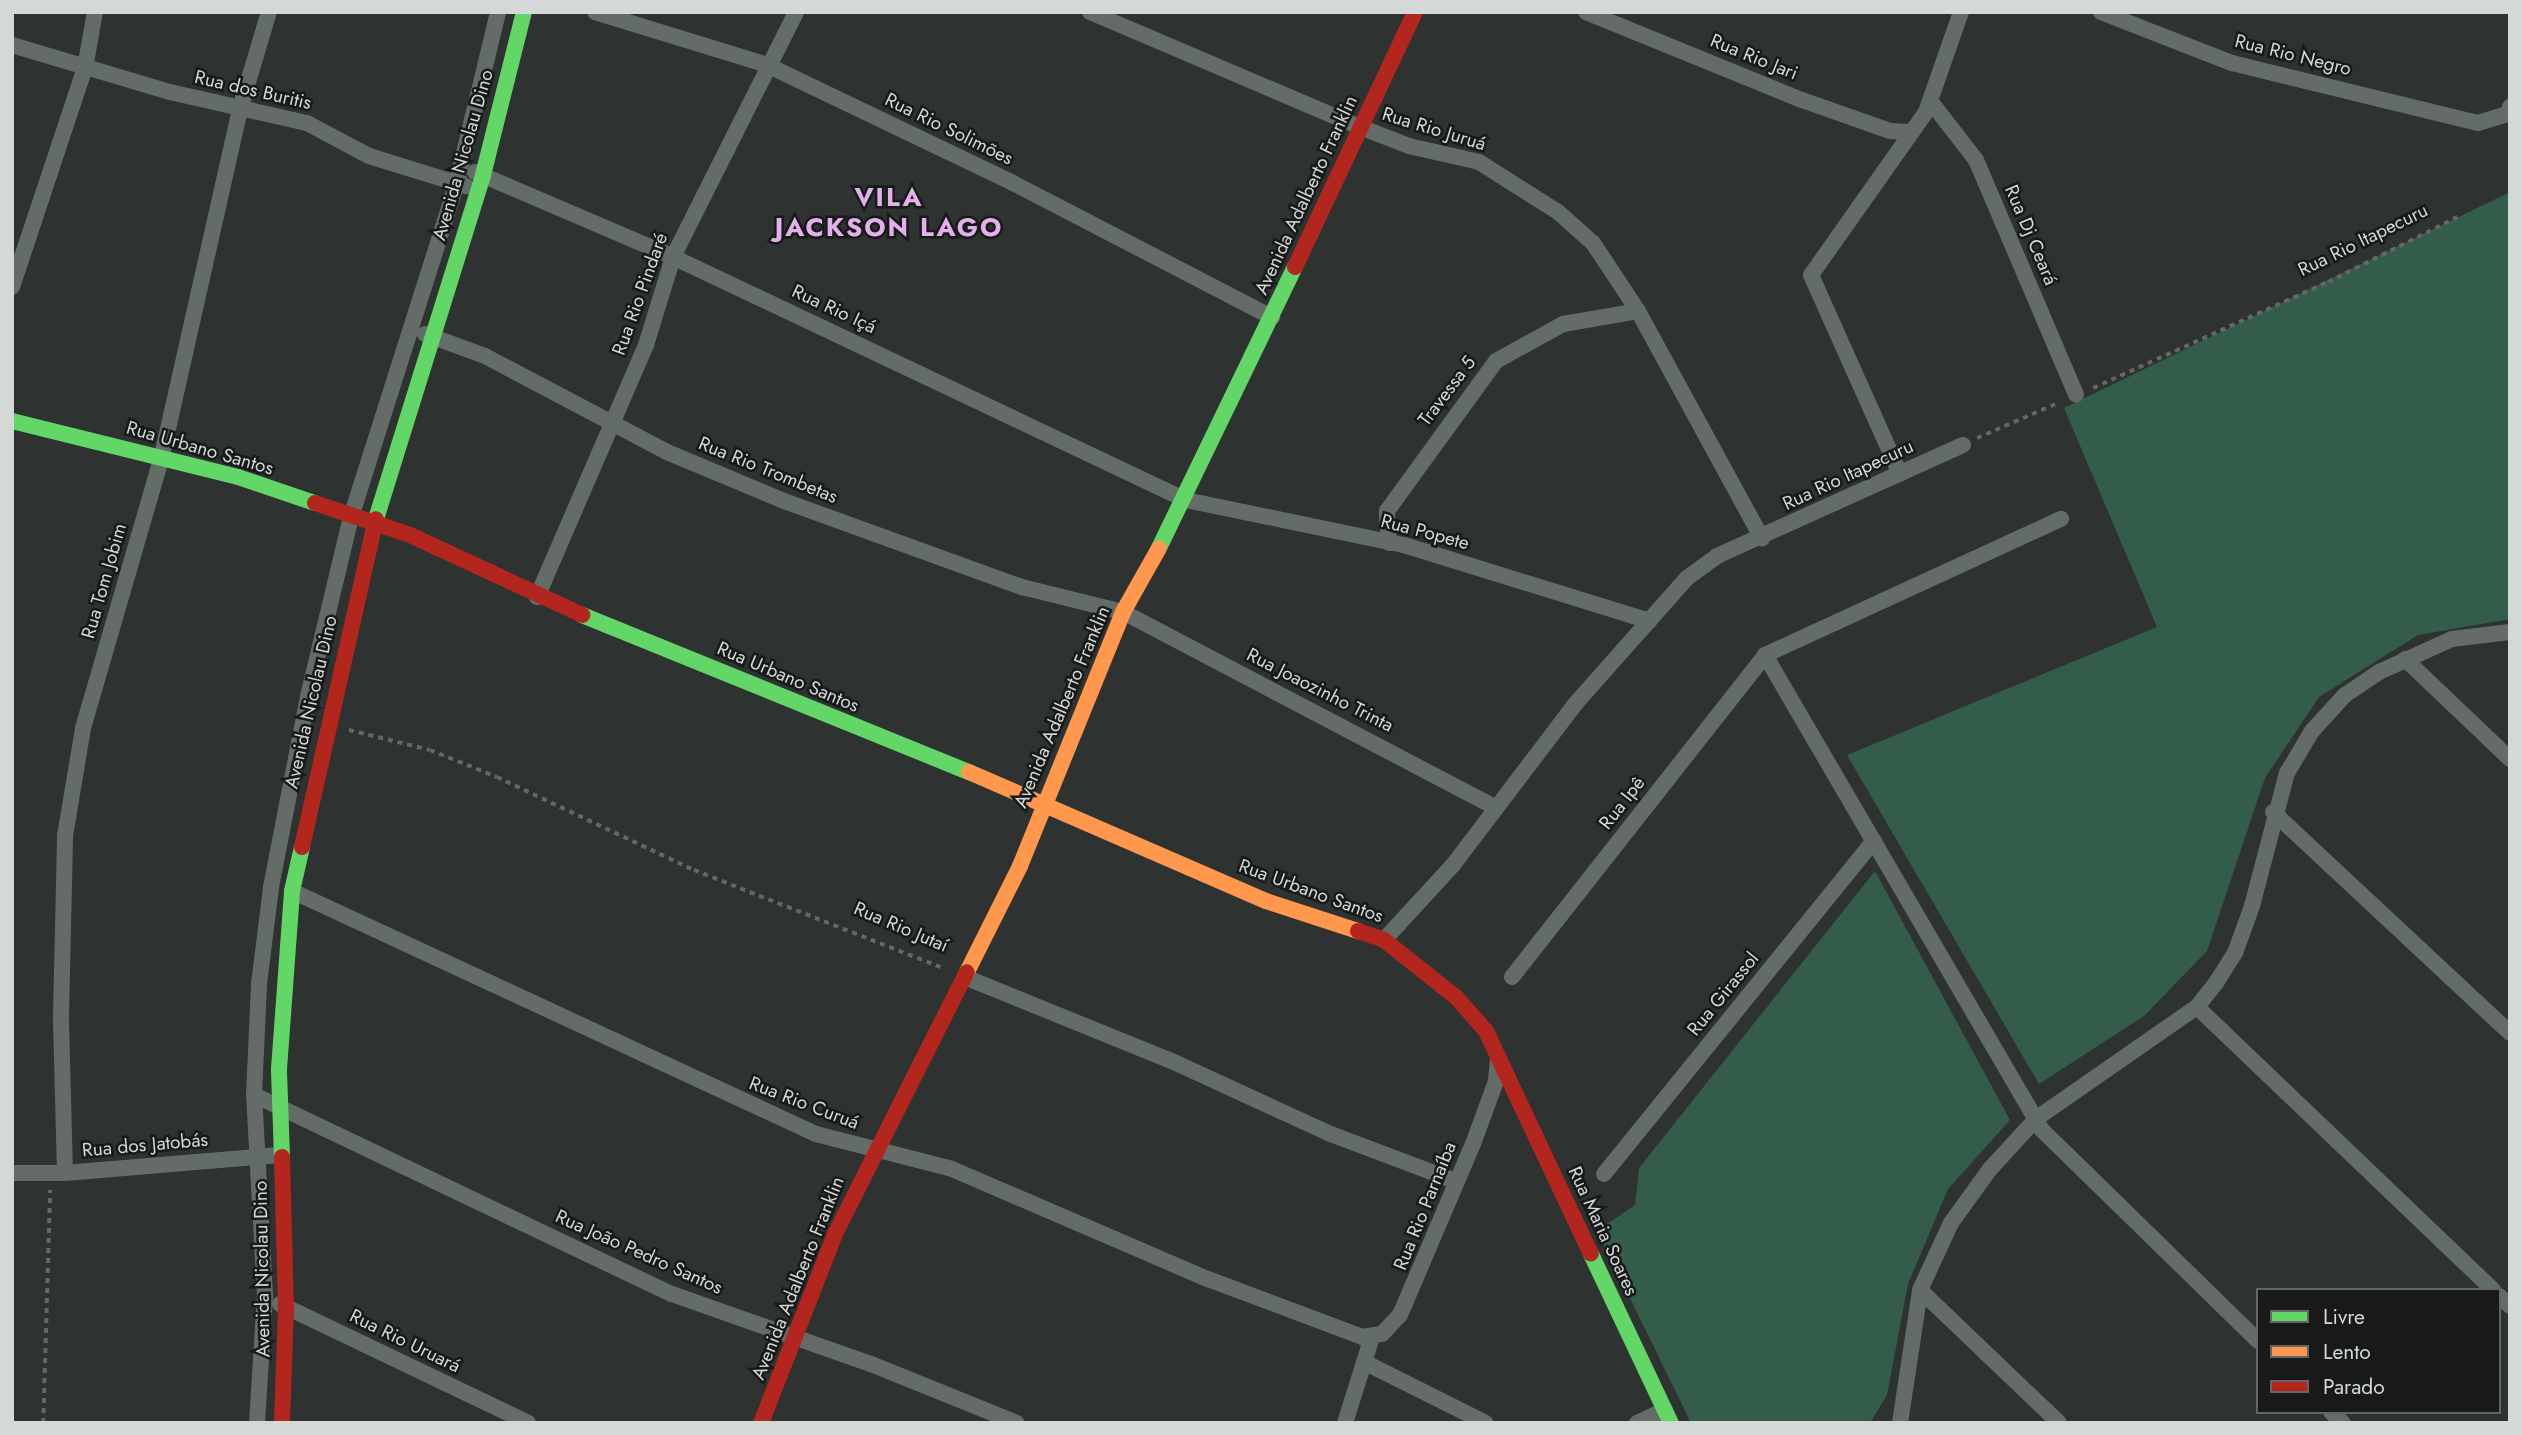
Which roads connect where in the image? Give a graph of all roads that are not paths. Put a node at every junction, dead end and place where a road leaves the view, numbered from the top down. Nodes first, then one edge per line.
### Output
1 (95, 12) edge
2 (269, 12) edge
3 (498, 12) edge
4 (524, 12) edge
5 (595, 12) edge
6 (796, 12) edge
7 (1090, 12) edge
8 (1415, 12) edge
9 (1586, 12) edge
10 (1961, 12) edge
11 (2101, 12) edge
12 (12, 46) edge
13 (767, 65) junction
14 (85, 68) junction
15 (1931, 102) junction
16 (2510, 107) edge
17 (240, 109) junction
18 (1360, 128) junction
19 (1909, 132) junction
20 (458, 174) junction
21 (483, 175) junction
22 (478, 192) junction
23 (673, 257) junction
24 (12, 286) edge
25 (1638, 311) junction
26 (1272, 317) junction
27 (413, 330) junction
28 (430, 335) junction
29 (2076, 395) road end
30 (12, 421) edge
31 (609, 424) junction
32 (1963, 445) road end
33 (161, 460) junction
34 (1900, 474) junction
35 (1186, 500) junction
36 (351, 517) junction
37 (2061, 519) dead end
38 (374, 524) junction
39 (1762, 538) junction
40 (1389, 542) junction
41 (537, 597) junction
42 (1123, 612) junction
43 (1649, 621) junction
44 (2510, 632) edge
45 (1765, 654) junction
46 (2405, 659) junction
47 (2510, 759) edge
48 (1044, 802) junction
49 (1496, 808) junction
50 (2273, 812) junction
51 (1874, 841) junction
52 (292, 891) junction
53 (1384, 940) junction
54 (1512, 977) dead end
55 (967, 978) junction
56 (2197, 1007) junction
57 (2510, 1034) edge
58 (1498, 1056) junction
59 (254, 1095) junction
60 (280, 1107) junction
61 (2037, 1118) junction
62 (875, 1150) junction
63 (281, 1154) junction
64 (256, 1155) junction
65 (12, 1173) edge
66 (58, 1173) junction
67 (1604, 1174) dead end
68 (1455, 1181) junction
69 (2491, 1288) edge
70 (1920, 1290) junction
71 (265, 1296) junction
72 (286, 1307) junction
73 (1372, 1338) junction
74 (2256, 1339) edge
75 (797, 1340) junction
76 (1364, 1362) junction
77 (1668, 1417) edge
78 (257, 1423) edge
79 (282, 1423) edge
80 (528, 1423) edge
81 (761, 1423) edge
82 (1017, 1423) edge
83 (1345, 1423) edge
84 (1486, 1423) edge
85 (1637, 1423) edge
86 (1900, 1423) edge
87 (2059, 1423) edge

1 - 14 street
2 - 17 street, Rua Tom Jobim
3 - 20 street, Avenida Nicolau Dino
4 - 21 street, Avenida Nicolau Dino
5 - 13 street, Rua Rio Solimões
6 - 13 street, Rua Rio Pindaré
7 - 18 street, Rua Rio Juruá
8 - 18 street, Avenida Adalberto Franklin
9 - 19 street, Rua Rio Jari
10 - 15 street
11 - 16 street, Rua Rio Negro
12 - 14 street, Rua dos Buritis
13 - 23 street, Rua Rio Pindaré
13 - 26 street, Rua Rio Solimões
14 - 17 street, Rua dos Buritis
14 - 24 street
15 - 19 street
15 - 29 street, Rua Dj Ceará
17 - 20 street, Rua dos Buritis
17 - 33 street, Rua Tom Jobim
18 - 25 street, Rua Rio Juruá
18 - 26 street, Avenida Adalberto Franklin
19 - 34 street
20 - 21 street, Rua Rio Içá
20 - 22 street, Rua dos Buritis
20 - 27 street, Avenida Nicolau Dino
21 - 22 street, Avenida Nicolau Dino
21 - 23 street, Rua Rio Içá
22 - 28 street, Avenida Nicolau Dino
23 - 31 street, Rua Rio Pindaré
23 - 35 street, Rua Rio Içá
25 - 39 street, Rua Rio Juruá
25 - 40 street, Travessa 5
26 - 35 street, Avenida Adalberto Franklin
27 - 28 street, Rua Rio Trombetas
27 - 36 street, Avenida Nicolau Dino
28 - 31 street, Rua Rio Trombetas
28 - 38 street, Avenida Nicolau Dino
30 - 33 street, Rua Urbano Santos
31 - 41 street, Rua Rio Pindaré
31 - 42 street, Rua Rio Trombetas
32 - 34 street, Rua Rio Itapecuru
33 - 36 street, Rua Urbano Santos
33 - 66 street, Rua Tom Jobim
34 - 39 street, Rua Rio Itapecuru
35 - 40 street, Rua Popete
35 - 42 street, Avenida Adalberto Franklin
36 - 38 street, Rua Urbano Santos
36 - 59 street, Avenida Nicolau Dino
37 - 45 street
38 - 41 street, Rua Urbano Santos
38 - 52 street, Avenida Nicolau Dino
39 - 43 street, Rua Rio Itapecuru
40 - 43 street, Rua Popete
41 - 48 street, Rua Urbano Santos
42 - 48 street, Avenida Adalberto Franklin
42 - 49 street, Rua Joaozinho Trinta
43 - 49 street, Rua Rio Itapecuru
44 - 46 street
45 - 51 street
45 - 54 street, Rua Ipê
46 - 47 street
46 - 50 street
48 - 53 street, Rua Urbano Santos
48 - 55 street, Avenida Adalberto Franklin
49 - 53 street, Rua Rio Itapecuru
50 - 56 street
50 - 57 street
51 - 61 street
51 - 67 street, Rua Girassol
52 - 60 street, Avenida Nicolau Dino
52 - 62 street, Rua Rio Curuá
53 - 58 street, Rua Urbano Santos
55 - 62 street, Avenida Adalberto Franklin
55 - 68 street
56 - 61 street
56 - 69 street
58 - 68 street, Rua Rio Parnaíba
58 - 77 street, Rua Maria Soares
59 - 60 street, Rua João Pedro Santos
59 - 64 street, Avenida Nicolau Dino
60 - 63 street, Avenida Nicolau Dino
60 - 75 street, Rua João Pedro Santos
61 - 70 street
61 - 74 street
62 - 73 street, Rua Rio Curuá
62 - 75 street, Avenida Adalberto Franklin
63 - 64 street, Rua dos Jatobás
63 - 72 street, Avenida Nicolau Dino
64 - 66 street, Rua dos Jatobás
64 - 71 street, Avenida Nicolau Dino
65 - 66 street, Rua dos Jatobás
68 - 73 street, Rua Rio Parnaíba
70 - 86 street
70 - 87 street
71 - 72 street, Rua Rio Uruará
71 - 78 street, Avenida Nicolau Dino
72 - 79 street, Avenida Nicolau Dino
72 - 80 street, Rua Rio Uruará
73 - 76 street
75 - 81 street, Avenida Adalberto Franklin
75 - 82 street, Rua João Pedro Santos
76 - 83 street
76 - 84 street
77 - 85 street

